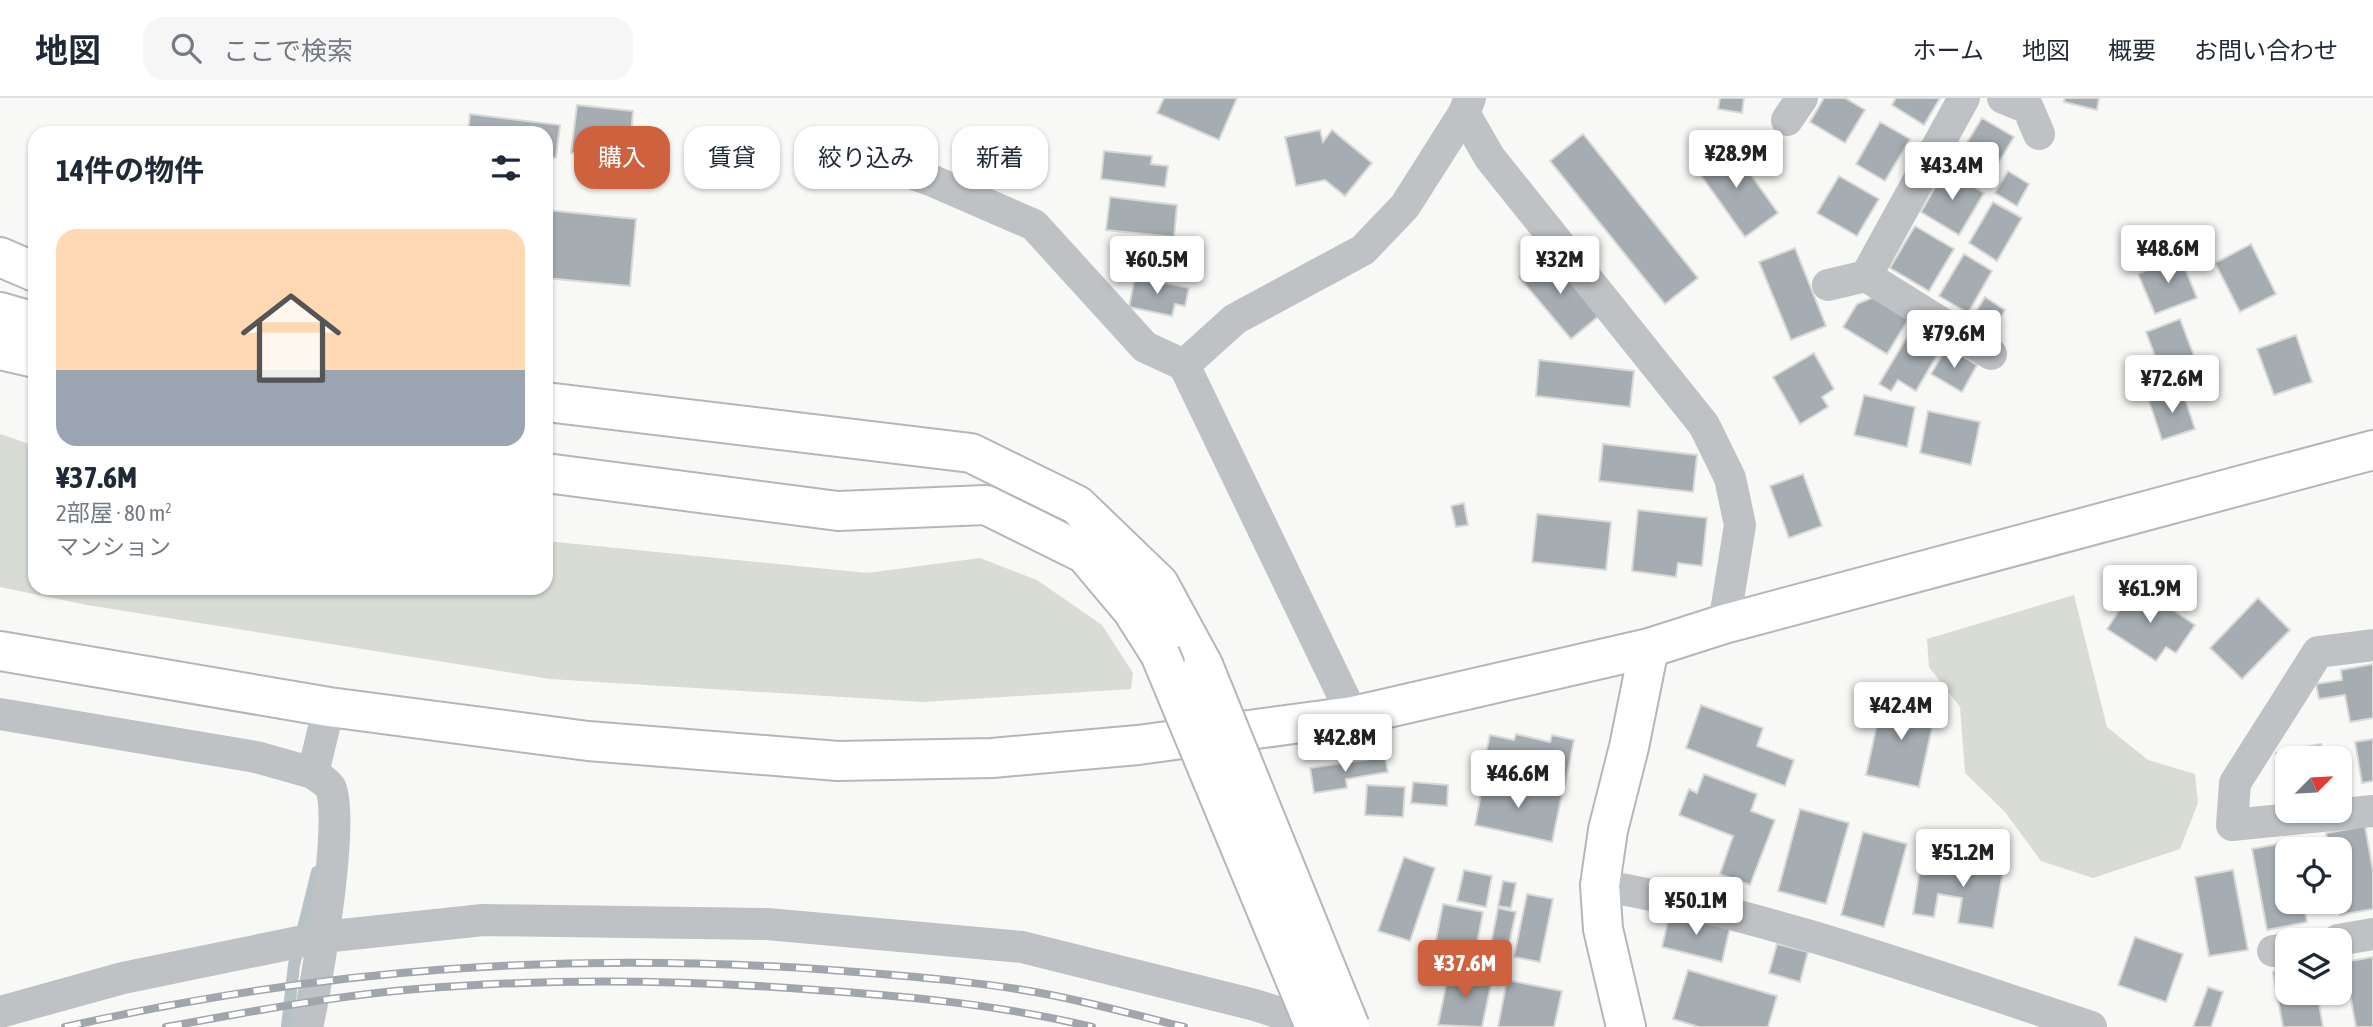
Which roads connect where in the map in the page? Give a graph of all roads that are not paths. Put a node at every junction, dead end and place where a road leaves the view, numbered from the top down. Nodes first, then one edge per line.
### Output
1 (1964, 98) edge
2 (2003, 98) edge
3 (1467, 106) edge
4 (2039, 134) dead end
5 (938, 183) edge
6 (0, 257) edge
7 (28, 269) edge
8 (1866, 276) junction
9 (1828, 285) dead end
10 (0, 312) edge
11 (28, 320) edge
12 (0, 350) edge
13 (1991, 354) dead end
14 (28, 356) edge
15 (1184, 365) junction
16 (553, 403) edge
17 (2373, 450) edge
18 (553, 474) edge
19 (1724, 624) junction
20 (2373, 645) edge
21 (1649, 648) junction
22 (0, 651) edge
23 (329, 707) junction
24 (0, 714) edge
25 (1353, 716) junction
26 (313, 774) junction
27 (2373, 811) edge
28 (1600, 885) junction
29 (2373, 934) edge
30 (323, 936) junction
31 (2352, 938) edge
32 (0, 1012) edge
33 (307, 1027) edge
34 (1315, 1027) edge
35 (1324, 1027) edge
36 (1350, 1027) edge
37 (1626, 1027) edge
38 (2091, 1027) edge

1 - 8 street
2 - 4 street
3 - 15 street
3 - 19 street
5 - 15 street
6 - 7 main road
8 - 9 street
8 - 13 street
10 - 11 main road
12 - 14 main road
15 - 25 street
16 - 36 main road, bridge
17 - 19 main road
18 - 34 main road, bridge
19 - 21 main road
20 - 27 street
21 - 25 main road
21 - 28 main road
22 - 23 main road
23 - 25 main road
23 - 26 street
24 - 26 street
26 - 30 street
28 - 37 main road
28 - 38 street
29 - 31 street
30 - 32 street
30 - 33 street
30 - 35 street

